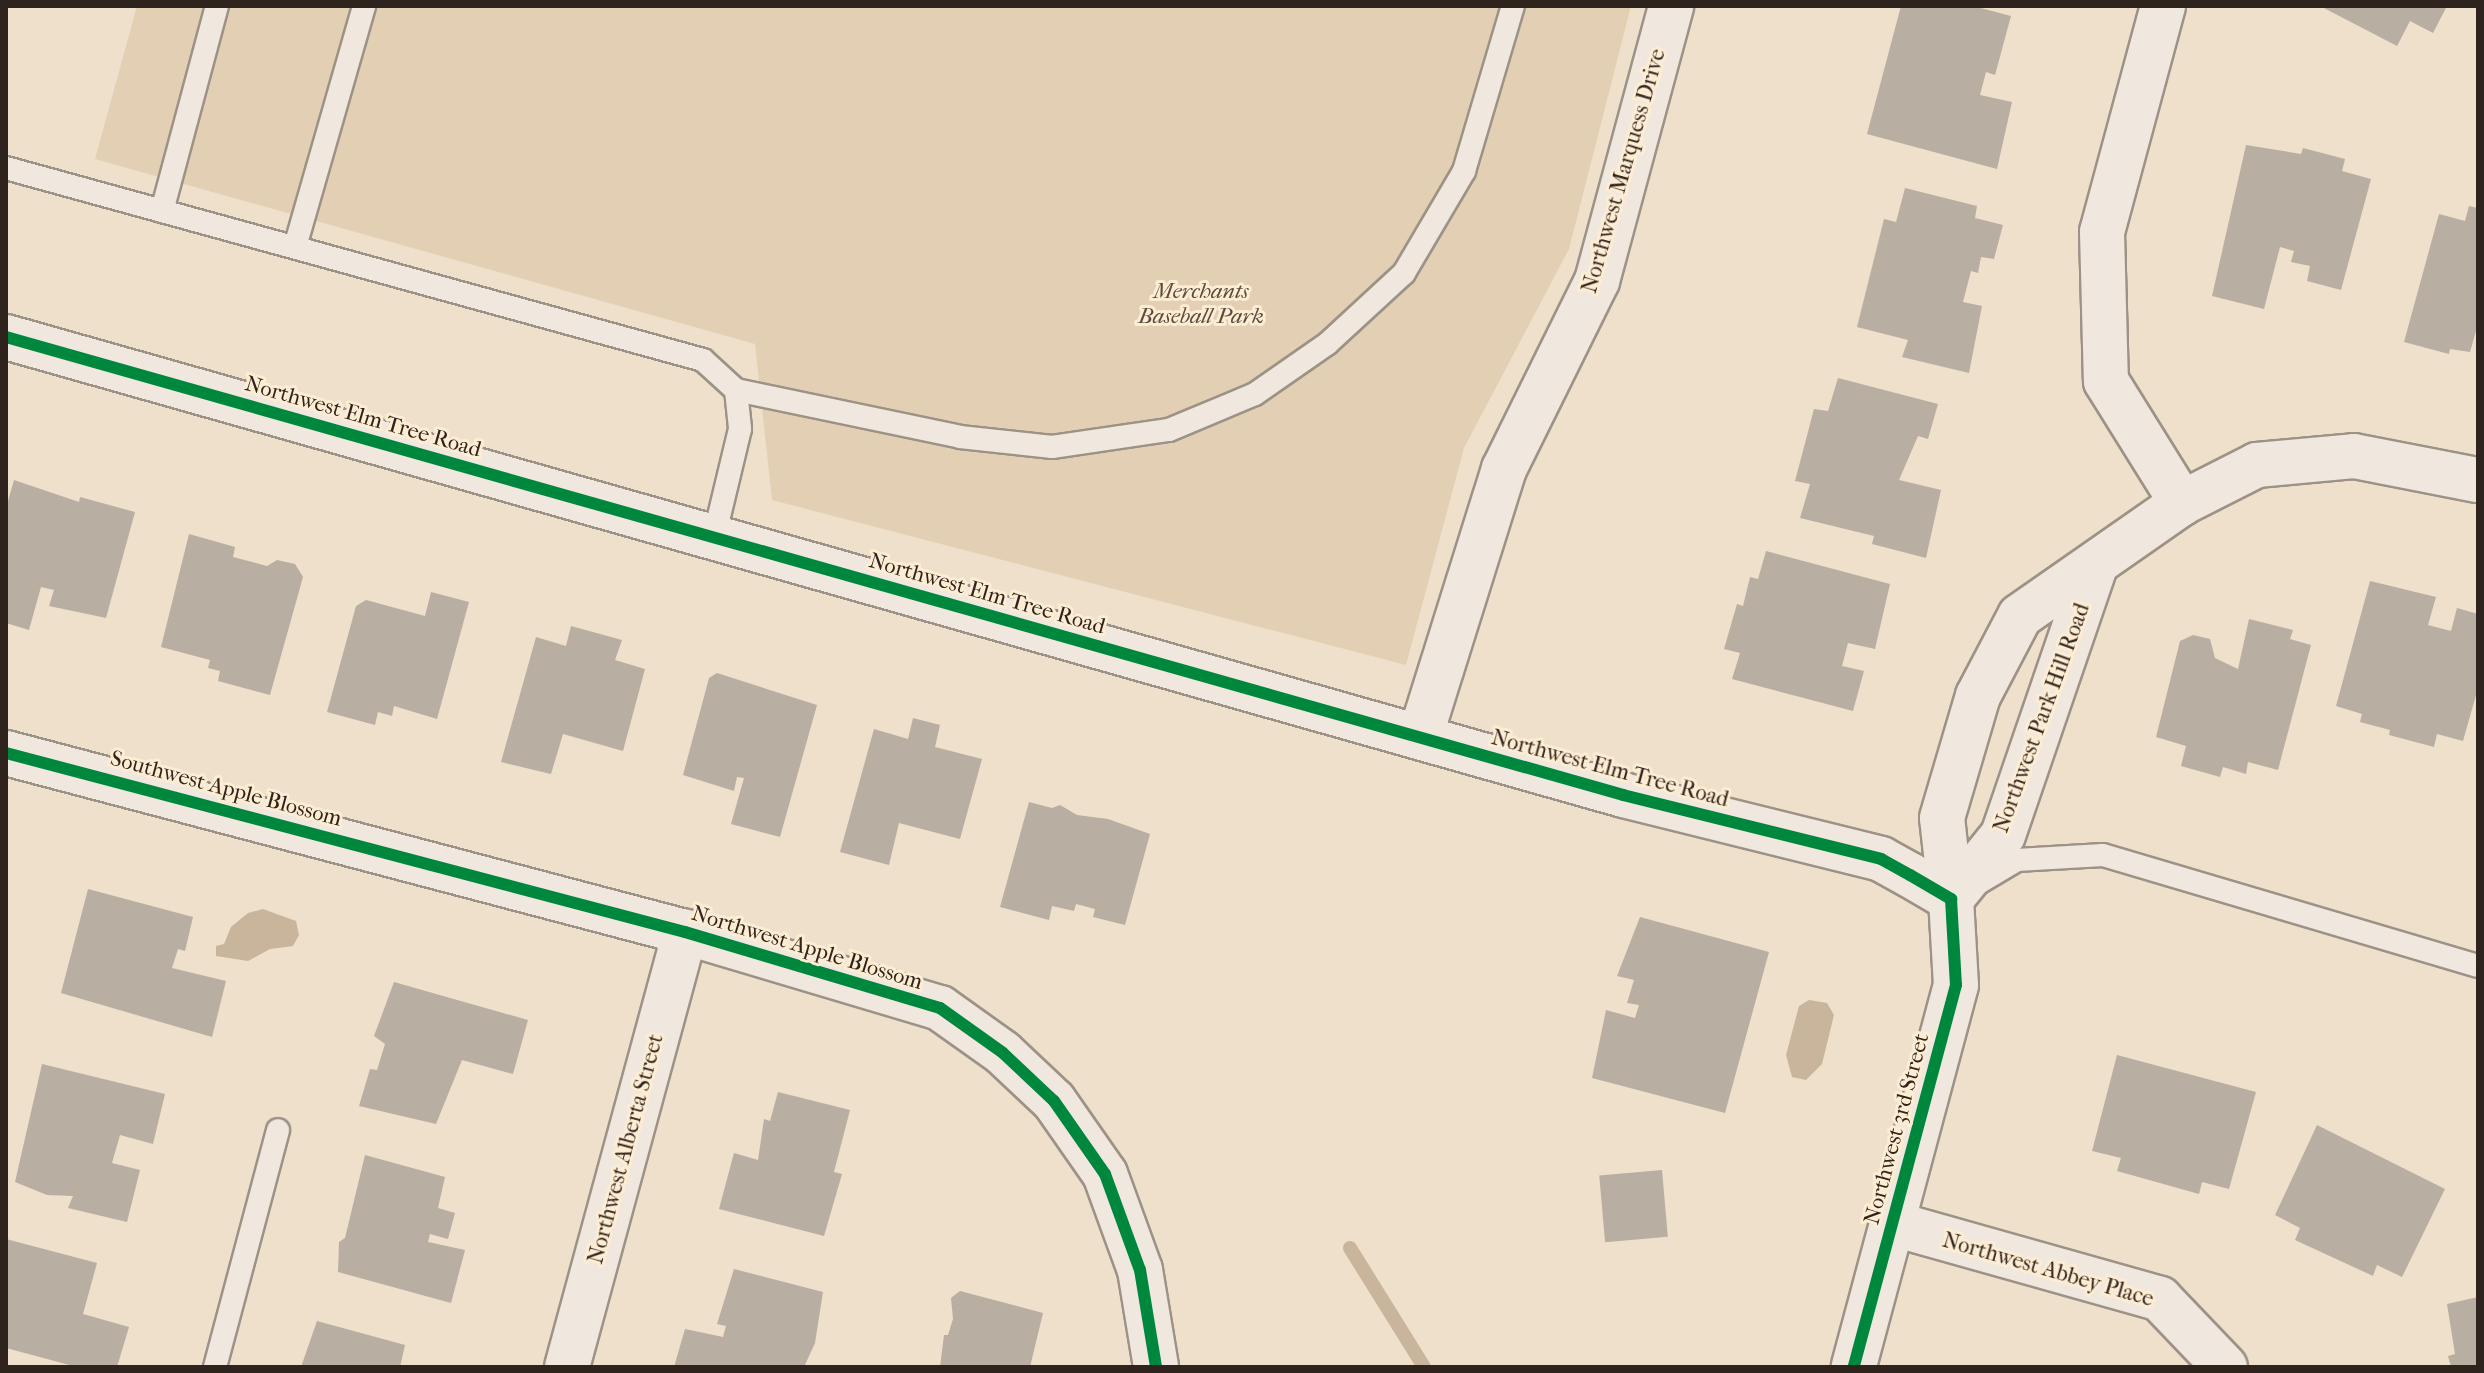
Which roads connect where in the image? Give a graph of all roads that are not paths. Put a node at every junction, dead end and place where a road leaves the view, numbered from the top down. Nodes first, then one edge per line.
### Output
1 (217, 6) edge
2 (364, 6) edge
3 (1513, 6) edge
4 (1671, 6) edge
5 (2163, 6) edge
6 (6, 168) edge
7 (162, 211) junction
8 (295, 247) junction
9 (6, 337) edge
10 (736, 390) junction
11 (2478, 480) edge
12 (2182, 503) junction
13 (714, 537) junction
14 (2095, 567) junction
15 (1420, 737) junction
16 (6, 753) edge
17 (435, 866) joint
18 (1951, 899) junction
19 (685, 932) junction
20 (2478, 966) edge
21 (278, 1130) dead end
22 (1894, 1224) junction
23 (215, 1367) edge
24 (567, 1367) edge
25 (1156, 1367) edge
26 (1854, 1367) edge
27 (2225, 1367) edge

1 - 7 lane
2 - 8 lane
3 - 10 lane
4 - 15 street, Northwest Marquess Drive
5 - 12 street
6 - 7 lane
7 - 8 lane
8 - 10 lane
9 - 13 street, Northwest Elm Tree Road
10 - 13 lane
11 - 12 street, Northwest Park Hill Road
12 - 14 street, Northwest Park Hill Road
13 - 15 street, Northwest Elm Tree Road
14 - 18 street, Northwest Park Hill Road
14 - 18 street, Northwest Park Hill Road
15 - 18 street, Northwest Elm Tree Road
16 - 17 street, Southwest Apple Blossom
17 - 19 street, Northwest Apple Blossom
18 - 20 lane
18 - 22 street, Northwest 3rd Street
19 - 24 street, Northwest Alberta Street
19 - 25 street, Northwest Apple Blossom
21 - 23 lane
22 - 26 street, Northwest 3rd Street
22 - 27 street, Northwest Abbey Place

